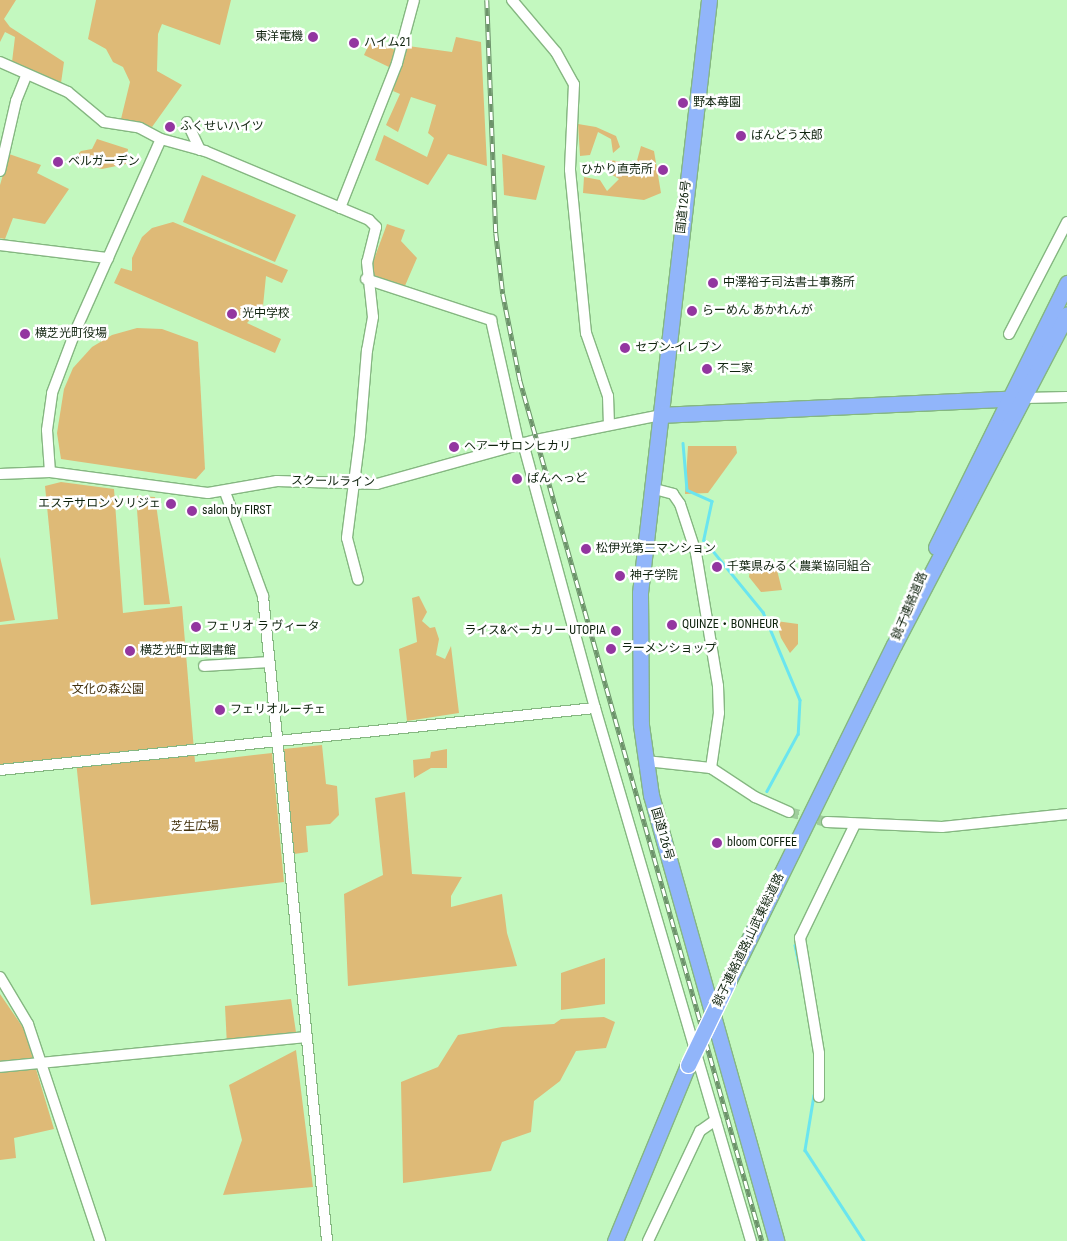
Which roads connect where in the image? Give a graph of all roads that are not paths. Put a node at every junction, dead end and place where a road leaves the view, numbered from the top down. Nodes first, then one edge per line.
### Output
1 (414, 0) edge
2 (512, 0) edge
3 (709, 0) edge
4 (0, 62) edge
5 (26, 76) junction
6 (187, 122) dead end
7 (161, 139) junction
8 (200, 150) junction
9 (0, 171) edge
10 (340, 208) junction
11 (1067, 222) edge
12 (0, 245) edge
13 (108, 258) junction
14 (366, 279) junction
15 (1067, 283) edge
16 (1067, 314) edge
17 (1009, 334) dead end
18 (1067, 397) edge
19 (1009, 398) junction
20 (1025, 398) junction
21 (661, 415) junction
22 (609, 425) junction
23 (521, 444) junction
24 (50, 472) junction
25 (0, 474) edge
26 (354, 483) junction
27 (651, 488) junction
28 (225, 492) junction
29 (358, 580) dead end
30 (894, 645) junction
31 (269, 662) junction
32 (204, 666) dead end
33 (595, 708) junction
34 (275, 742) junction
35 (646, 762) junction
36 (711, 768) junction
37 (0, 770) edge
38 (789, 812) tunnel mouth
39 (1067, 814) edge
40 (827, 822) tunnel mouth
41 (855, 824) junction
42 (0, 977) edge
43 (306, 1037) junction
44 (43, 1063) junction
45 (0, 1068) edge
46 (819, 1097) dead end
47 (716, 1120) junction
48 (100, 1241) edge
49 (327, 1241) edge
50 (615, 1241) edge
51 (648, 1241) edge
52 (751, 1241) edge
53 (776, 1241) edge

1 - 10 street
2 - 22 street
3 - 21 highway, 国道126号
4 - 5 street
5 - 7 street
5 - 9 street
6 - 8 street
7 - 8 street
7 - 13 street
8 - 10 street
10 - 14 street
11 - 17 street
12 - 13 street
13 - 24 street
14 - 23 street
14 - 26 street
15 - 19 highway, 銚子連絡道路
16 - 20 highway, 銚子連絡道路
18 - 20 street
19 - 20 highway
19 - 21 highway
19 - 30 highway, 銚子連絡道路
20 - 30 highway, 銚子連絡道路
21 - 22 street, スクールライン
21 - 27 highway, 国道126号
22 - 23 street, スクールライン
23 - 26 street, スクールライン
23 - 33 street
24 - 25 street, スクールライン
24 - 28 street, スクールライン
26 - 28 street, スクールライン
26 - 29 street
27 - 35 highway, 国道126号
27 - 36 street
28 - 31 street
30 - 50 highway, 銚子連絡道路;山武東総道路, bridge
31 - 32 street
31 - 34 street
33 - 34 street
33 - 47 street
34 - 37 street
34 - 43 street
35 - 36 street
35 - 53 highway, 国道126号
36 - 38 street
39 - 41 street
40 - 41 street
41 - 46 street
42 - 44 street
43 - 44 street
43 - 49 street
44 - 45 street
44 - 48 street
47 - 51 street
47 - 52 street

